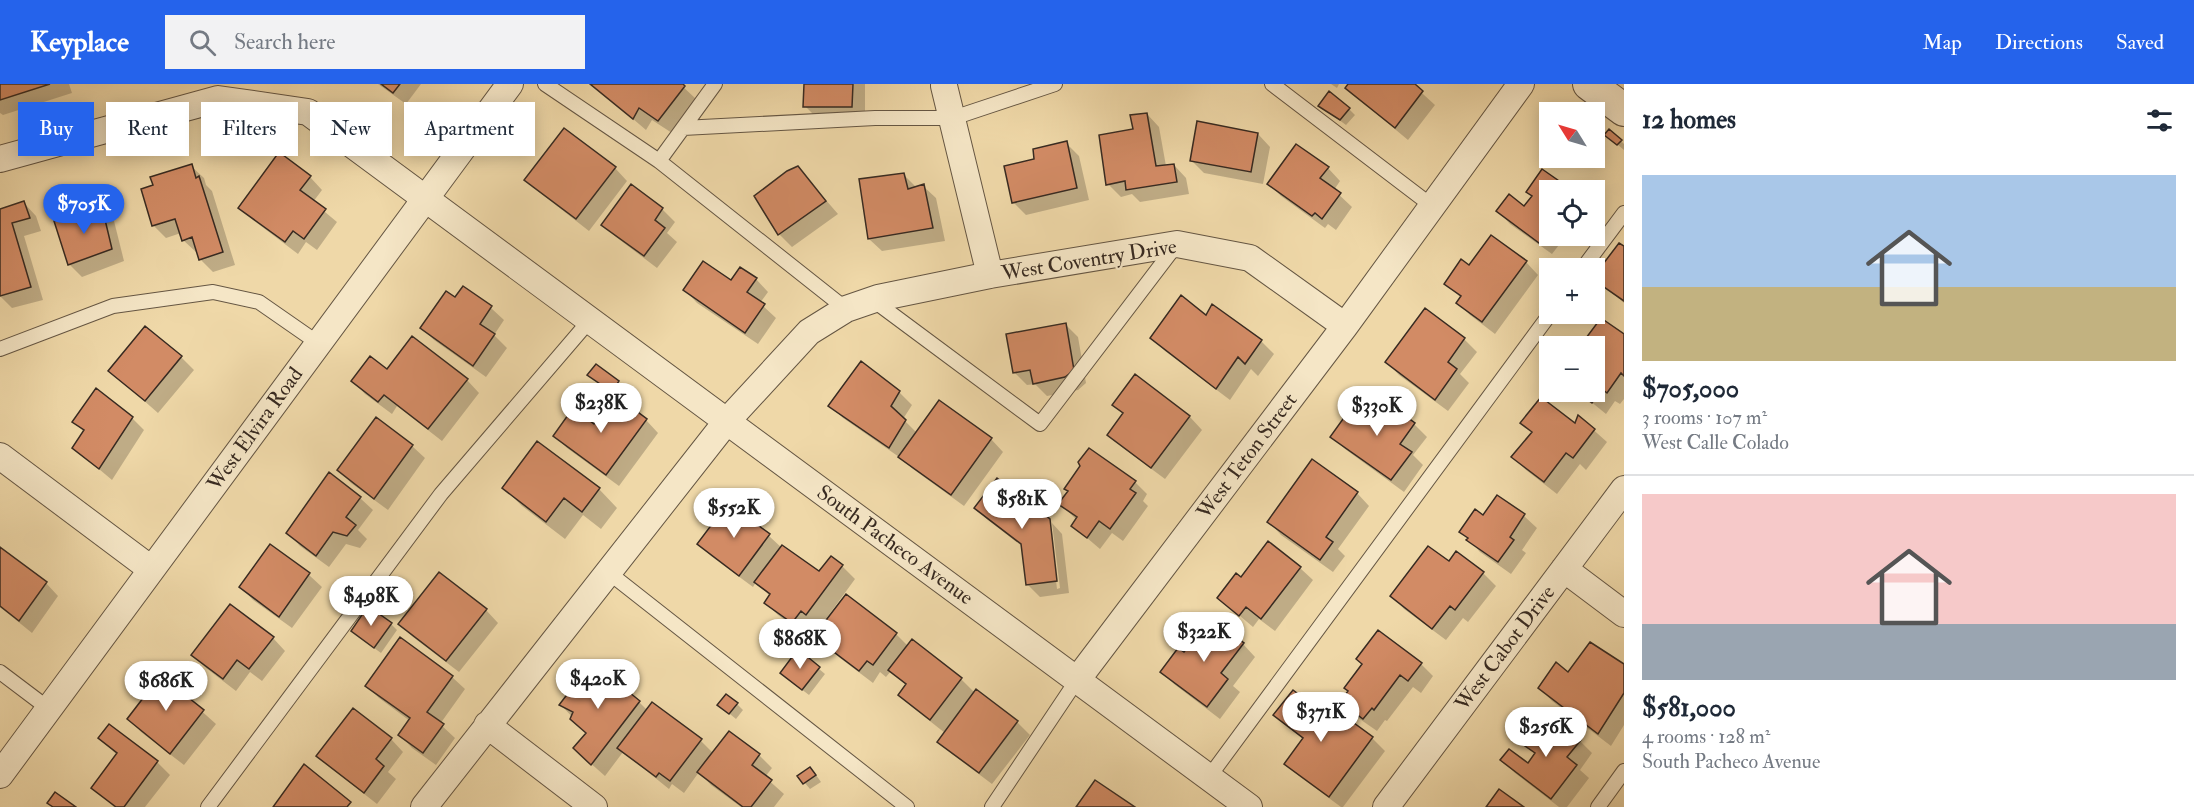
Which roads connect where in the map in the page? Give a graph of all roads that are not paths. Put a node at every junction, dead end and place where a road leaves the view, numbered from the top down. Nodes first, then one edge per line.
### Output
1 (510, 84) edge
2 (545, 84) edge
3 (715, 84) edge
4 (1055, 84) edge
5 (1272, 84) edge
6 (1589, 84) edge
7 (1517, 85) edge
8 (944, 86) dead end
9 (1624, 110) edge
10 (953, 118) junction
11 (683, 128) junction
12 (0, 159) edge
13 (658, 161) junction
14 (426, 198) junction
15 (1432, 206) junction
16 (1624, 213) edge
17 (1177, 244) junction
18 (1590, 258) edge
19 (990, 275) junction
20 (873, 300) junction
21 (846, 309) junction
22 (590, 320) junction
23 (1543, 324) edge
24 (1345, 326) junction
25 (318, 343) junction
26 (0, 349) edge
27 (727, 421) junction
28 (0, 456) edge
29 (1624, 489) edge
30 (151, 569) junction
31 (1564, 569) junction
32 (608, 572) junction
33 (1624, 614) edge
34 (0, 672) edge
35 (1077, 680) junction
36 (49, 709) junction
37 (487, 725) junction
38 (1624, 771) edge
39 (0, 775) edge
40 (1209, 777) junction
41 (1239, 804) edge
42 (208, 807) edge
43 (424, 807) edge
44 (594, 807) edge
45 (907, 807) edge
46 (992, 807) edge
47 (1386, 807) edge
48 (1598, 807) edge

1 - 14 street, West Elvira Road
2 - 13 lane
3 - 11 lane
4 - 10 lane
5 - 15 lane
6 - 9 street
7 - 15 street, West Teton Street
8 - 10 street, West Coventry Drive
10 - 11 lane
10 - 19 street, West Coventry Drive
11 - 13 lane
12 - 14 street, South Pacheco Avenue
13 - 21 lane
14 - 22 street, South Pacheco Avenue
14 - 25 street, West Elvira Road
15 - 24 street, West Teton Street
16 - 18 lane
17 - 19 street, West Coventry Drive
17 - 20 lane
17 - 24 street, West Coventry Drive
19 - 20 street, West Coventry Drive
20 - 21 street, West Coventry Drive
21 - 27 street, West Coventry Drive
22 - 27 street, South Pacheco Avenue
22 - 42 lane
23 - 40 lane
24 - 35 street, West Teton Street
25 - 26 lane
25 - 30 street, West Elvira Road
27 - 32 street, West Coventry Drive
27 - 35 street, South Pacheco Avenue
28 - 30 street
29 - 31 street, West Cabot Drive
30 - 36 street, West Elvira Road
31 - 33 street
31 - 47 street, West Cabot Drive
32 - 37 street, West Coventry Drive
32 - 45 lane
34 - 36 lane
35 - 40 street, South Pacheco Avenue
35 - 46 lane
36 - 39 street, West Elvira Road
37 - 43 street, West Coventry Drive
37 - 44 street
38 - 48 lane
40 - 41 street, South Pacheco Avenue

